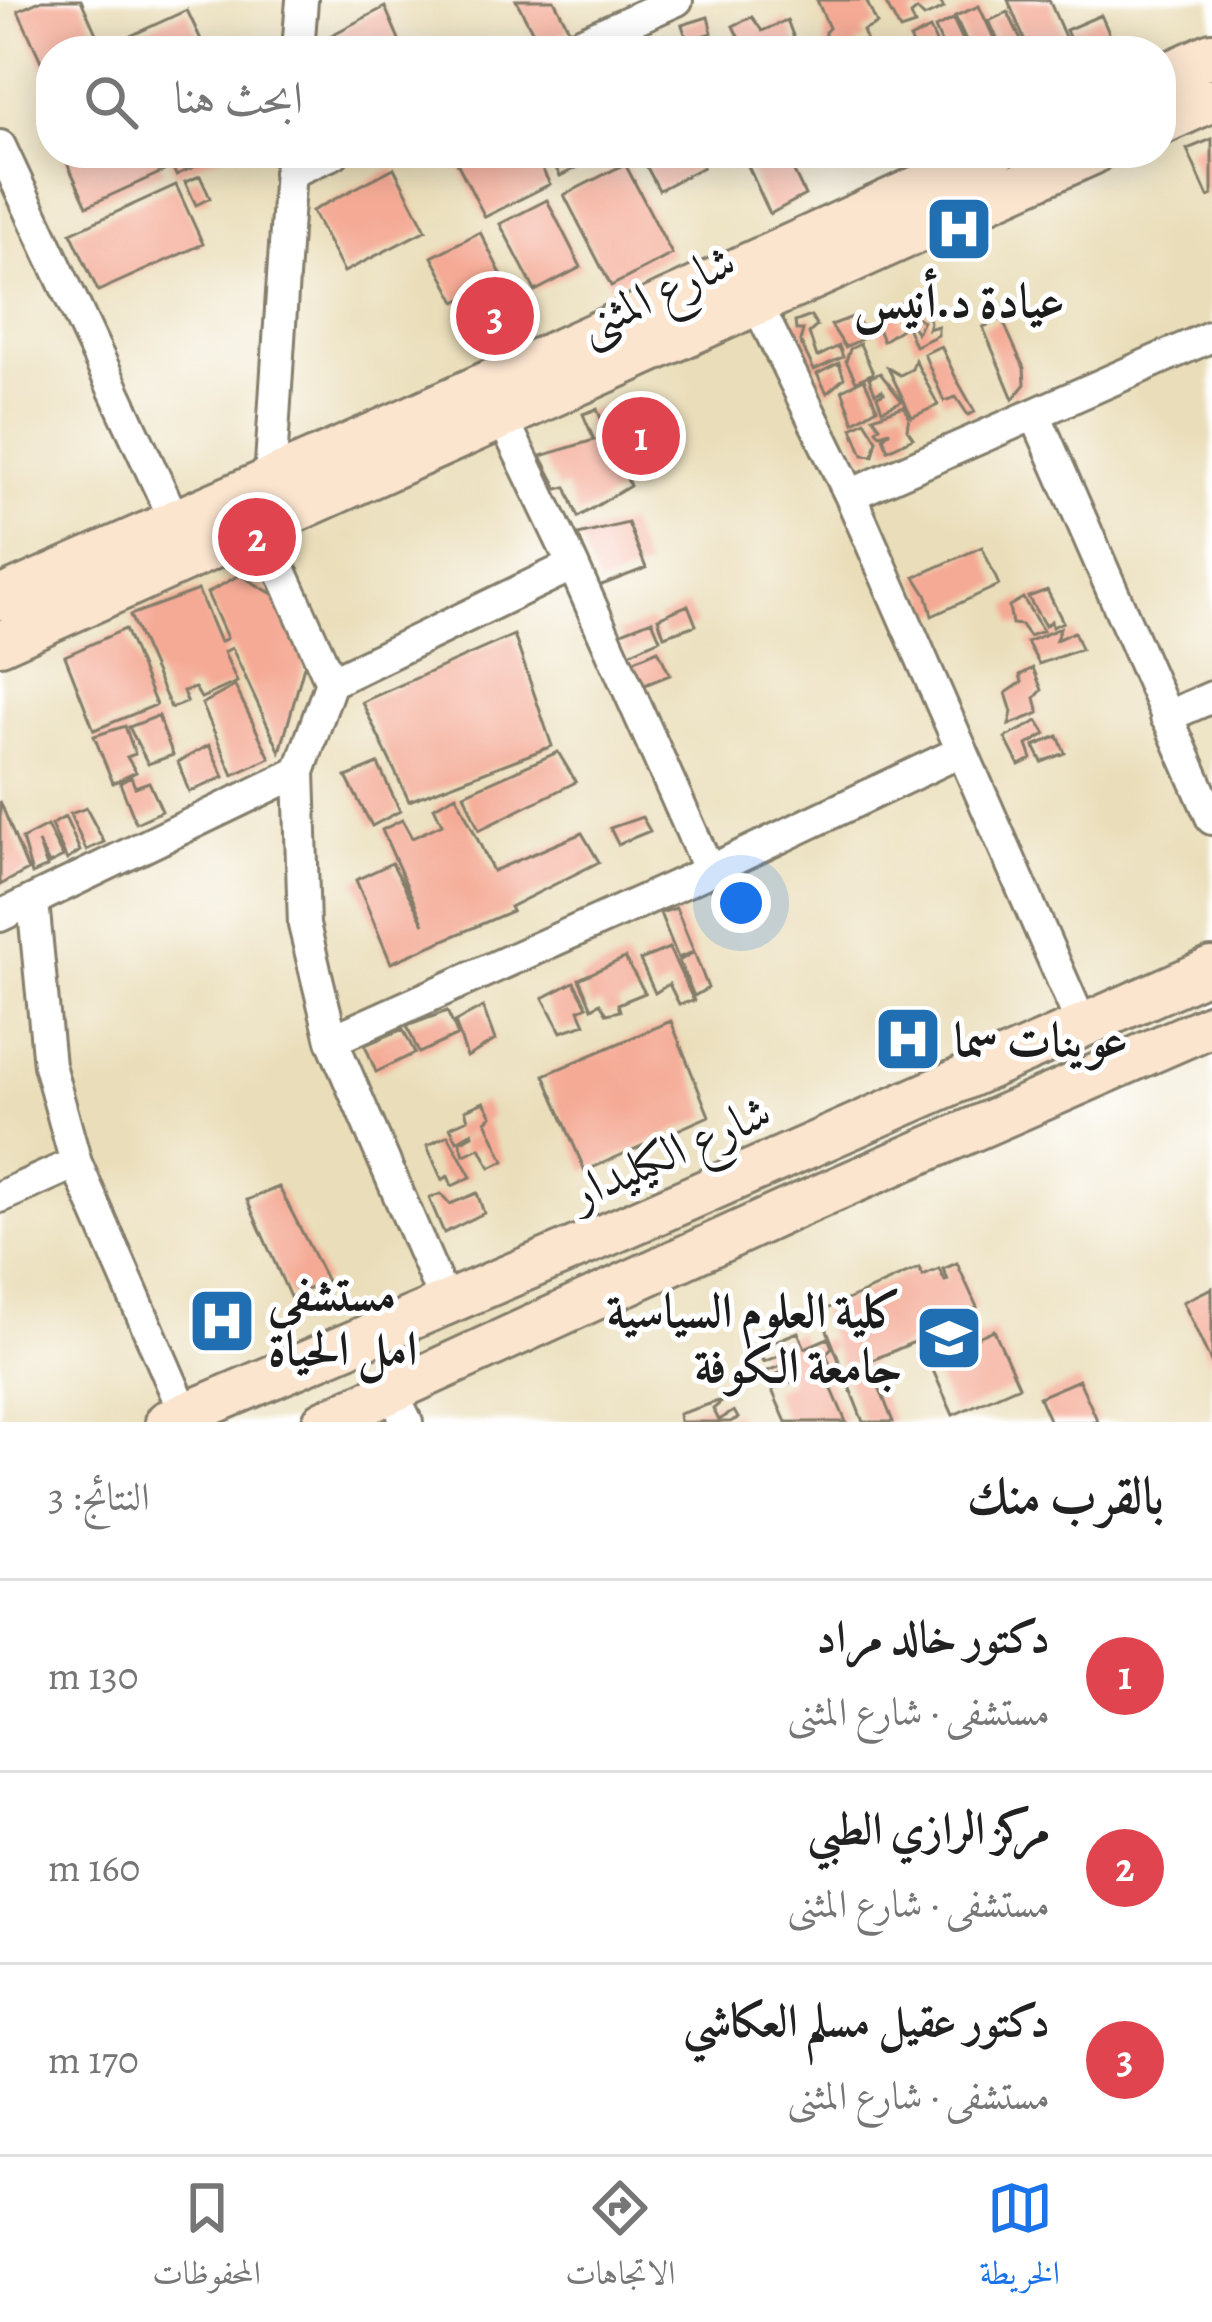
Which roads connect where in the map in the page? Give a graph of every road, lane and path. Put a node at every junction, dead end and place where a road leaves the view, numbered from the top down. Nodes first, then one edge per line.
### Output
1 (302, 0) edge
2 (677, 0) edge
3 (299, 36) edge
4 (597, 36) edge
5 (1212, 54) edge
6 (1176, 70) edge
7 (1212, 100) edge
8 (1176, 116) edge
9 (0, 146) edge
10 (290, 168) edge
11 (963, 168) edge
12 (1059, 168) edge
13 (755, 302) junction
14 (1212, 336) edge
15 (1035, 414) junction
16 (502, 419) junction
17 (414, 438) junction
18 (362, 461) junction
19 (270, 480) junction
20 (850, 495) junction
21 (175, 521) junction
22 (262, 528) junction
23 (573, 565) junction
24 (0, 598) edge
25 (0, 643) edge
26 (331, 682) junction
27 (1212, 697) edge
28 (1166, 717) junction
29 (962, 751) junction
30 (298, 772) junction
31 (1212, 819) edge
32 (710, 871) junction
33 (33, 902) junction
34 (0, 916) edge
35 (1212, 969) edge
36 (1082, 1025) junction
37 (1212, 1025) edge
38 (332, 1040) junction
39 (76, 1163) junction
40 (761, 1167) junction
41 (0, 1197) edge
42 (786, 1211) junction
43 (620, 1229) junction
44 (445, 1302) junction
45 (476, 1355) junction
46 (399, 1407) edge
47 (176, 1418) edge
48 (324, 1422) edge

1 - 3 street
2 - 4 street
5 - 6 main road
7 - 8 main road
9 - 21 street
10 - 19 street
11 - 17 main road, شارع المثنى
12 - 13 main road, شارع المثنى
13 - 16 main road, شارع المثنى
13 - 20 street
14 - 15 street
15 - 20 street
15 - 28 street
16 - 17 main road, شارع المثنى
16 - 23 street
17 - 18 main road, شارع المثنى
18 - 19 main road, شارع المثنى
18 - 22 main road, شارع المثنى
19 - 21 main road, شارع المثنى
20 - 29 street
21 - 24 main road, شارع المثنى
22 - 25 main road, شارع المثنى
22 - 26 street
23 - 26 street
23 - 32 street
26 - 30 street
27 - 28 street
28 - 31 street
29 - 32 street
29 - 36 street
30 - 33 street
30 - 38 street
32 - 38 street
33 - 34 street
33 - 39 street
35 - 36 main road, شارع الكيليدار
36 - 40 main road, شارع الكيليدار
37 - 42 main road
38 - 44 street
39 - 41 street
39 - 47 street
40 - 42 main road
40 - 43 main road, شارع الكيليدار
42 - 45 main road
43 - 44 main road, شارع الكيليدار
43 - 45 main road
44 - 47 main road, شارع الكيليدار
45 - 46 main road
46 - 48 main road

